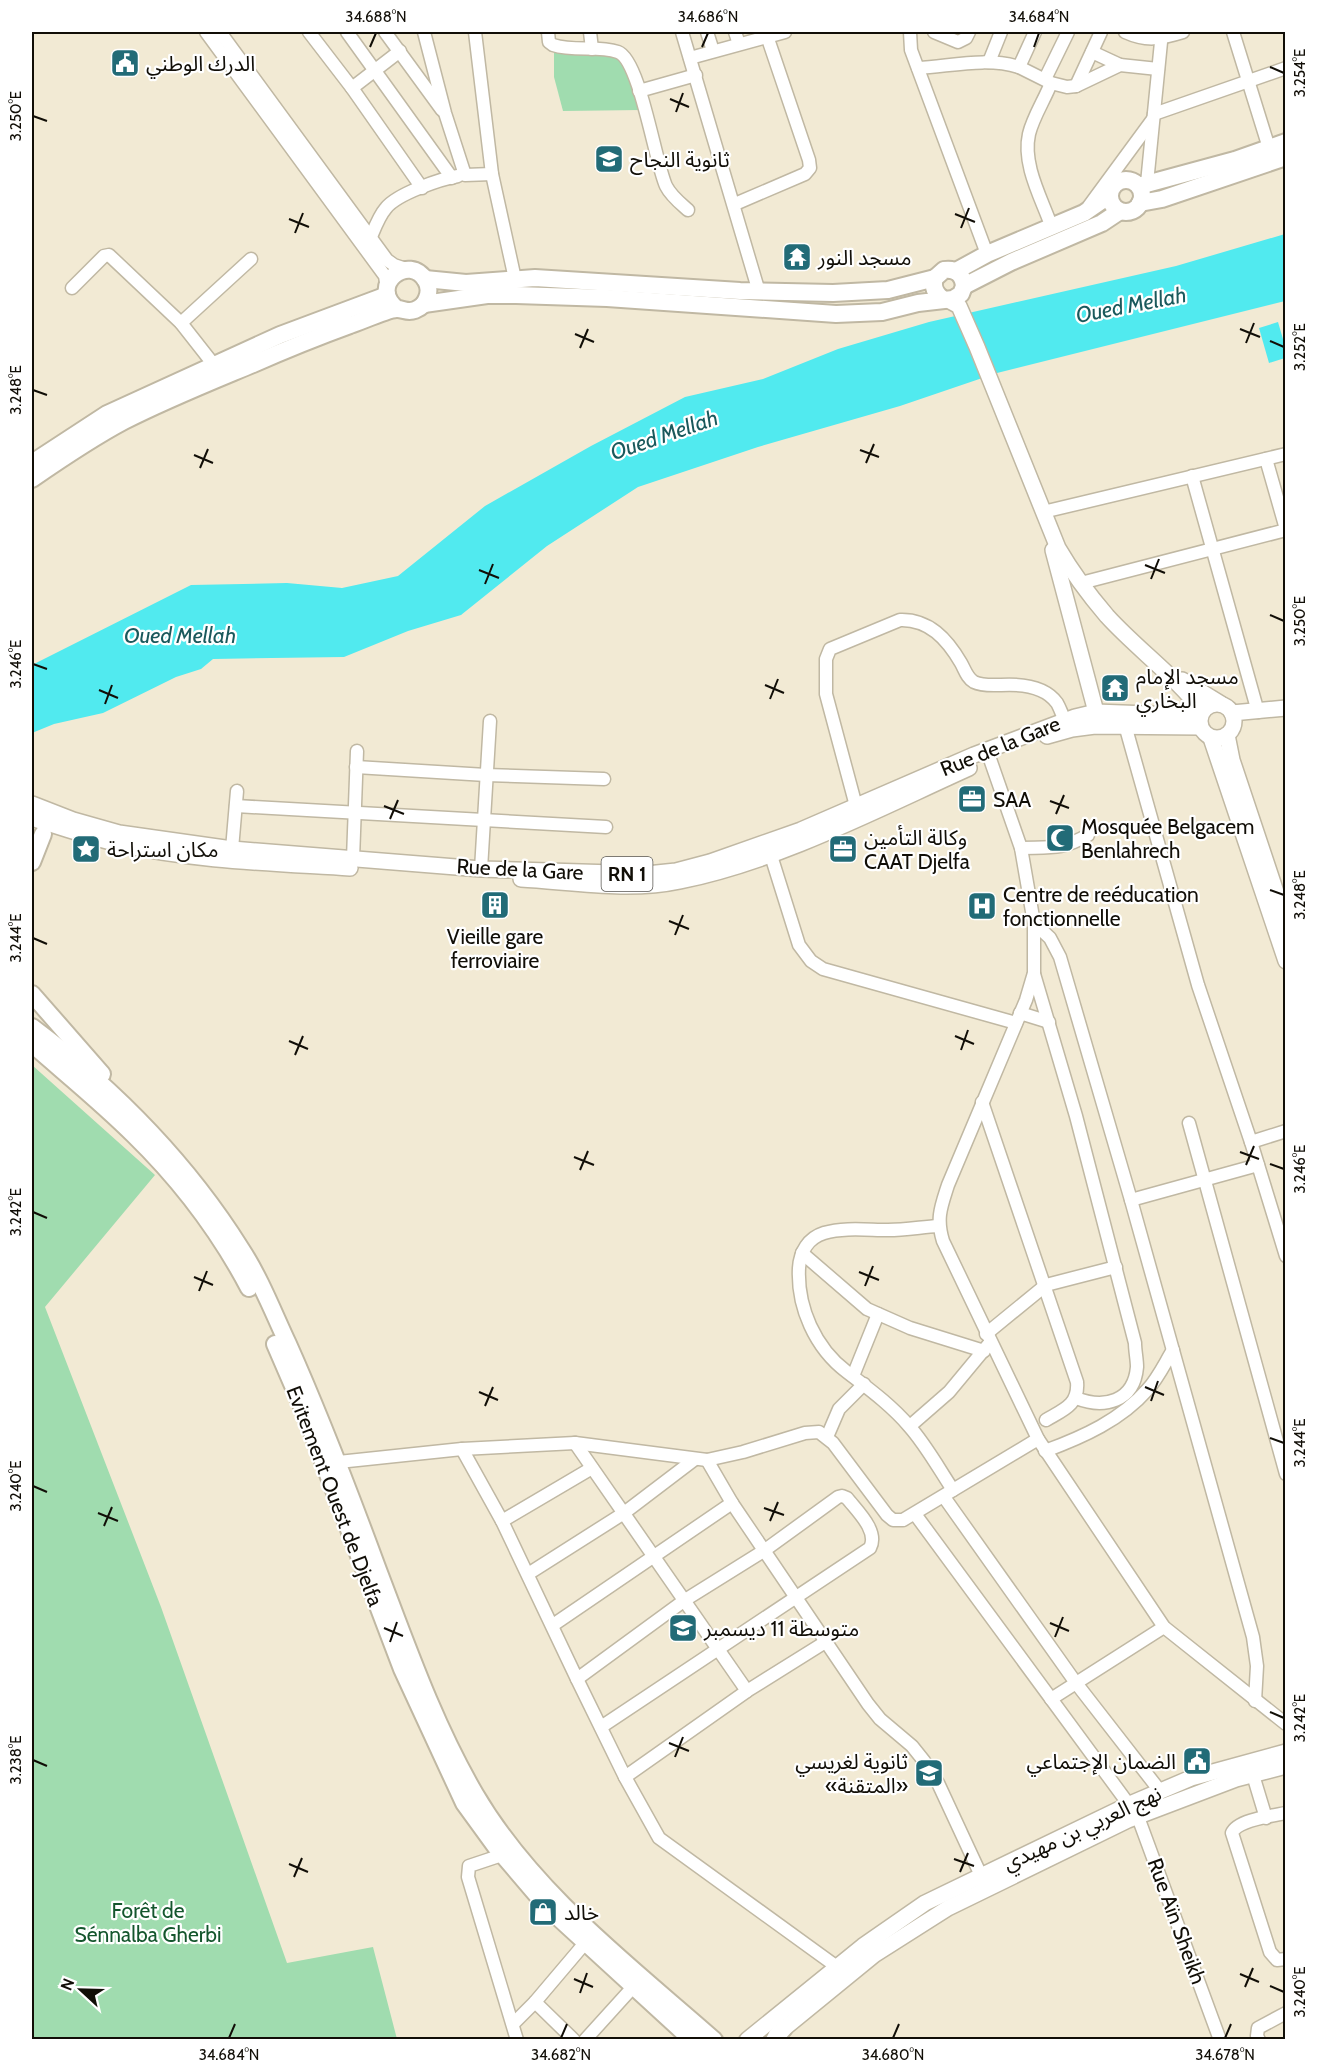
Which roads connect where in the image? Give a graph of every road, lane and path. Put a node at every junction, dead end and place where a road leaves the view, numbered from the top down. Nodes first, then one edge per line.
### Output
1 (207, 32) edge
2 (220, 32) edge
3 (309, 32) edge
4 (347, 32) edge
5 (385, 32) edge
6 (424, 32) edge
7 (475, 32) edge
8 (548, 32) edge
9 (590, 32) edge
10 (682, 32) edge
11 (707, 32) edge
12 (785, 32) edge
13 (910, 32) edge
14 (936, 32) edge
15 (969, 32) edge
16 (1001, 32) edge
17 (1035, 32) edge
18 (1068, 32) edge
19 (1101, 32) edge
20 (1125, 32) edge
21 (1183, 32) edge
22 (1233, 32) edge
23 (764, 35) edge
24 (1162, 35) edge
25 (737, 38) edge
26 (592, 49) junction
27 (400, 51) junction
28 (713, 51) junction
29 (1092, 52) junction
30 (690, 58) junction
31 (989, 62) junction
32 (1120, 65) junction
33 (1019, 67) junction
34 (1286, 68) edge
35 (918, 69) junction
36 (1158, 69) junction
37 (375, 71) junction
38 (696, 75) junction
39 (1048, 81) junction
40 (1250, 81) junction
41 (1076, 86) junction
42 (352, 88) junction
43 (639, 91) junction
44 (445, 113) junction
45 (1154, 116) junction
46 (1286, 142) edge
47 (1269, 148) junction
48 (1286, 157) edge
49 (492, 174) junction
50 (458, 176) junction
51 (422, 188) junction
52 (1142, 191) junction
53 (1110, 195) junction
54 (735, 204) junction
55 (688, 210) dead end
56 (1120, 211) junction
57 (1084, 213) junction
58 (1052, 228) junction
59 (371, 237) junction
60 (987, 254) junction
61 (251, 259) dead end
62 (409, 270) junction
63 (935, 278) junction
64 (425, 279) junction
65 (515, 279) junction
66 (72, 288) dead end
67 (387, 291) junction
68 (759, 292) junction
69 (955, 293) junction
70 (424, 304) junction
71 (397, 309) junction
72 (181, 323) junction
73 (214, 365) junction
74 (1286, 454) edge
75 (1266, 459) junction
76 (32, 463) edge
77 (1192, 476) junction
78 (32, 479) edge
79 (1043, 512) junction
80 (1286, 530) edge
81 (1212, 549) junction
82 (1081, 583) junction
83 (1162, 669) junction
84 (1286, 708) edge
85 (1096, 712) junction
86 (1258, 712) junction
87 (1286, 716) edge
88 (1228, 719) junction
89 (1065, 720) junction
90 (490, 721) dead end
91 (1203, 723) junction
92 (1125, 725) junction
93 (357, 751) dead end
94 (987, 755) junction
95 (356, 767) junction
96 (486, 775) junction
97 (604, 778) dead end
98 (237, 791) dead end
99 (32, 804) edge
100 (236, 806) junction
101 (856, 806) junction
102 (353, 813) junction
103 (32, 818) edge
104 (483, 819) junction
105 (606, 827) dead end
106 (44, 828) edge
107 (1088, 835) dead end
108 (1021, 848) junction
109 (232, 849) junction
110 (770, 849) junction
111 (353, 859) junction
112 (32, 862) edge
113 (481, 869) junction
114 (1286, 922) edge
115 (1034, 923) junction
116 (1286, 961) edge
117 (1034, 973) junction
118 (32, 994) edge
119 (1018, 1018) junction
120 (1048, 1022) junction
121 (32, 1027) edge
122 (32, 1044) edge
123 (982, 1102) junction
124 (1189, 1124) dead end
125 (1286, 1131) edge
126 (1251, 1142) junction
127 (172, 1154) junction
128 (1258, 1166) junction
129 (1206, 1179) junction
130 (1131, 1200) junction
131 (938, 1226) junction
132 (802, 1253) junction
133 (1286, 1256) edge
134 (1116, 1267) junction
135 (1046, 1285) junction
136 (878, 1314) junction
137 (987, 1343) junction
138 (1173, 1350) junction
139 (853, 1376) junction
140 (864, 1383) junction
141 (1076, 1398) junction
142 (1046, 1420) dead end
143 (1286, 1421) edge
144 (1273, 1424) junction
145 (910, 1426) junction
146 (827, 1437) junction
147 (1038, 1440) junction
148 (575, 1443) junction
149 (462, 1449) junction
150 (1045, 1451) junction
151 (701, 1459) junction
152 (330, 1463) junction
153 (592, 1468) junction
154 (1286, 1474) edge
155 (949, 1493) junction
156 (732, 1503) junction
157 (624, 1513) junction
158 (915, 1514) junction
159 (502, 1521) junction
160 (765, 1550) junction
161 (655, 1557) junction
162 (528, 1574) junction
163 (797, 1598) junction
164 (685, 1600) junction
165 (553, 1625) junction
166 (1164, 1627) junction
167 (827, 1641) junction
168 (719, 1649) junction
169 (577, 1679) junction
170 (1076, 1683) junction
171 (747, 1691) junction
172 (1051, 1699) junction
173 (1255, 1701) junction
174 (1286, 1724) edge
175 (600, 1727) junction
176 (1286, 1752) edge
177 (1286, 1766) edge
178 (1252, 1775) junction
179 (625, 1777) junction
180 (1160, 1791) junction
181 (1134, 1810) junction
182 (1286, 1813) edge
183 (1266, 1818) junction
184 (502, 1855) junction
185 (984, 1882) junction
186 (585, 1943) junction
187 (1286, 1959) edge
188 (842, 1971) junction
189 (633, 1987) junction
190 (535, 2002) junction
191 (1286, 2013) edge
192 (513, 2024) junction
193 (776, 2036) edge
194 (517, 2040) edge
195 (574, 2040) edge
196 (585, 2040) edge
197 (692, 2040) edge
198 (714, 2040) edge
199 (747, 2040) edge
200 (1220, 2040) edge
201 (1259, 2040) edge

1 - 67 street
2 - 59 street
3 - 42 street
4 - 37 street
5 - 27 street
6 - 44 street
7 - 49 street
8 - 26 street
9 - 26 street
10 - 30 street
11 - 28 street
12 - 23 street
13 - 35 street
14 - 15 street
16 - 31 street
17 - 33 street
18 - 39 street
19 - 29 street
20 - 24 street
21 - 24 street
22 - 40 street
23 - 25 street
23 - 54 street
24 - 36 street
25 - 28 street
26 - 43 street
27 - 37 street
27 - 44 street
28 - 30 street
29 - 32 street
29 - 41 street
30 - 38 street
31 - 33 street
31 - 35 street
32 - 36 street
32 - 41 street
33 - 39 street
34 - 40 street
35 - 60 street
36 - 45 street
37 - 42 street
37 - 50 street
38 - 43 street
38 - 54 street
39 - 41 street
39 - 58 street
40 - 45 street
40 - 47 street
42 - 51 street
43 - 55 street
44 - 50 street
45 - 52 street
45 - 57 street
46 - 47 highway
47 - 52 highway
48 - 52 highway
49 - 50 street
49 - 65 street
50 - 51 street
51 - 59 street
52 - 53 highway
52 - 56 highway
53 - 56 highway
53 - 57 highway
54 - 68 street
56 - 69 highway
57 - 58 highway
58 - 60 highway
59 - 62 street
60 - 69 highway
61 - 72 street
62 - 64 highway
62 - 67 highway
63 - 68 highway
63 - 69 highway
63 - 69 highway
64 - 65 highway
64 - 70 highway
65 - 68 highway
66 - 72 street
67 - 71 highway
67 - 73 highway
69 - 70 highway
69 - 79 main road
70 - 71 highway
71 - 78 highway
72 - 73 street
73 - 76 highway
74 - 75 street
75 - 77 street
75 - 80 street
77 - 79 street
77 - 81 street
79 - 82 main road
79 - 85 main road
80 - 81 street
81 - 82 street
81 - 86 street
82 - 83 main road
83 - 88 main road
83 - 91 main road
84 - 86 main road
85 - 89 main road, Rue de la Gare / RN 1
85 - 91 main road, Rue de la Gare / RN 1
86 - 88 main road
87 - 88 main road
88 - 91 main road
88 - 91 main road
88 - 114 main road
89 - 94 main road, Rue de la Gare / RN 1
89 - 101 street
90 - 96 street
91 - 92 main road, Rue de la Gare / RN 1
91 - 116 main road
92 - 94 main road, Rue de la Gare / RN 1
92 - 126 street
93 - 95 street
94 - 101 main road, Rue de la Gare / RN 1
94 - 108 street
94 - 110 main road, Rue de la Gare / RN 1
95 - 96 street
95 - 102 street
96 - 97 street
96 - 104 street
98 - 100 street
99 - 106 main road, Rue de la Gare / RN 1
100 - 102 street
100 - 109 street
101 - 110 main road, Rue de la Gare / RN 1
102 - 104 street
102 - 111 street
103 - 106 main road, Rue de la Gare / RN 1
104 - 105 street
104 - 113 street
106 - 109 main road, Rue de la Gare / RN 1
106 - 110 main road, Rue de la Gare / RN 1
106 - 112 highway
107 - 108 street
108 - 115 street
109 - 111 main road, Rue de la Gare / RN 1
110 - 113 main road, Rue de la Gare / RN 1
110 - 119 street
111 - 113 main road, Rue de la Gare / RN 1
115 - 117 street
115 - 130 street
117 - 119 street
117 - 120 street
118 - 127 highway
119 - 120 street
119 - 123 street
120 - 134 street
121 - 127 highway
122 - 152 highway, Evitement Ouest de Djelfa
123 - 131 street
123 - 135 street
124 - 129 street
125 - 126 street
126 - 128 street
127 - 152 highway
128 - 129 street
128 - 133 street
129 - 130 street
129 - 144 street
130 - 138 street
131 - 132 street
131 - 137 street
132 - 136 street
132 - 139 street
134 - 135 street
134 - 141 street
135 - 137 street
135 - 141 street
136 - 137 street
136 - 139 street
137 - 145 street
137 - 147 street
138 - 150 street
138 - 173 street
139 - 140 street
140 - 145 street
140 - 146 street
141 - 142 street
143 - 144 street
144 - 154 street
145 - 155 street
146 - 151 street
146 - 158 street
147 - 150 street
147 - 155 street
148 - 149 street
148 - 151 street
148 - 153 street
149 - 152 street
149 - 159 street
150 - 166 street
151 - 156 street
151 - 157 street
152 - 184 highway, Evitement Ouest de Djelfa
152 - 198 highway, Evitement Ouest de Djelfa
153 - 157 street
153 - 159 street
155 - 158 street
155 - 170 street
156 - 160 street
156 - 161 street
157 - 161 street
157 - 162 street
158 - 172 street, Rue Aïn Sheikh
159 - 162 street
160 - 163 street
160 - 163 street
160 - 164 street
161 - 164 street
161 - 165 street
162 - 165 street
163 - 167 street
163 - 168 street
164 - 168 street
164 - 169 street
165 - 169 street
166 - 170 street
166 - 173 street
167 - 171 street
167 - 185 street
168 - 171 street
168 - 175 street
169 - 175 street
170 - 172 street
170 - 180 street
171 - 179 street
172 - 181 street, Rue Aïn Sheikh
173 - 174 street
175 - 179 street
176 - 180 main road, نهج العربي بن مهيدي
177 - 178 main road, نهج العربي بن مهيدي
178 - 181 main road, نهج العربي بن مهيدي
178 - 183 street
179 - 188 street
180 - 181 main road, نهج العربي بن مهيدي
181 - 185 main road, نهج العربي بن مهيدي
181 - 200 street, Rue Aïn Sheikh
182 - 183 street
183 - 187 street
184 - 186 highway, Evitement Ouest de Djelfa
184 - 192 street
185 - 188 main road, نهج العربي بن مهيدي
186 - 189 highway, Evitement Ouest de Djelfa
186 - 190 street
188 - 193 main road, نهج العربي بن مهيدي
188 - 199 main road, نهج العربي بن مهيدي
189 - 196 street
189 - 197 highway, Evitement Ouest de Djelfa
190 - 192 street
190 - 195 street
191 - 201 street
192 - 194 street

